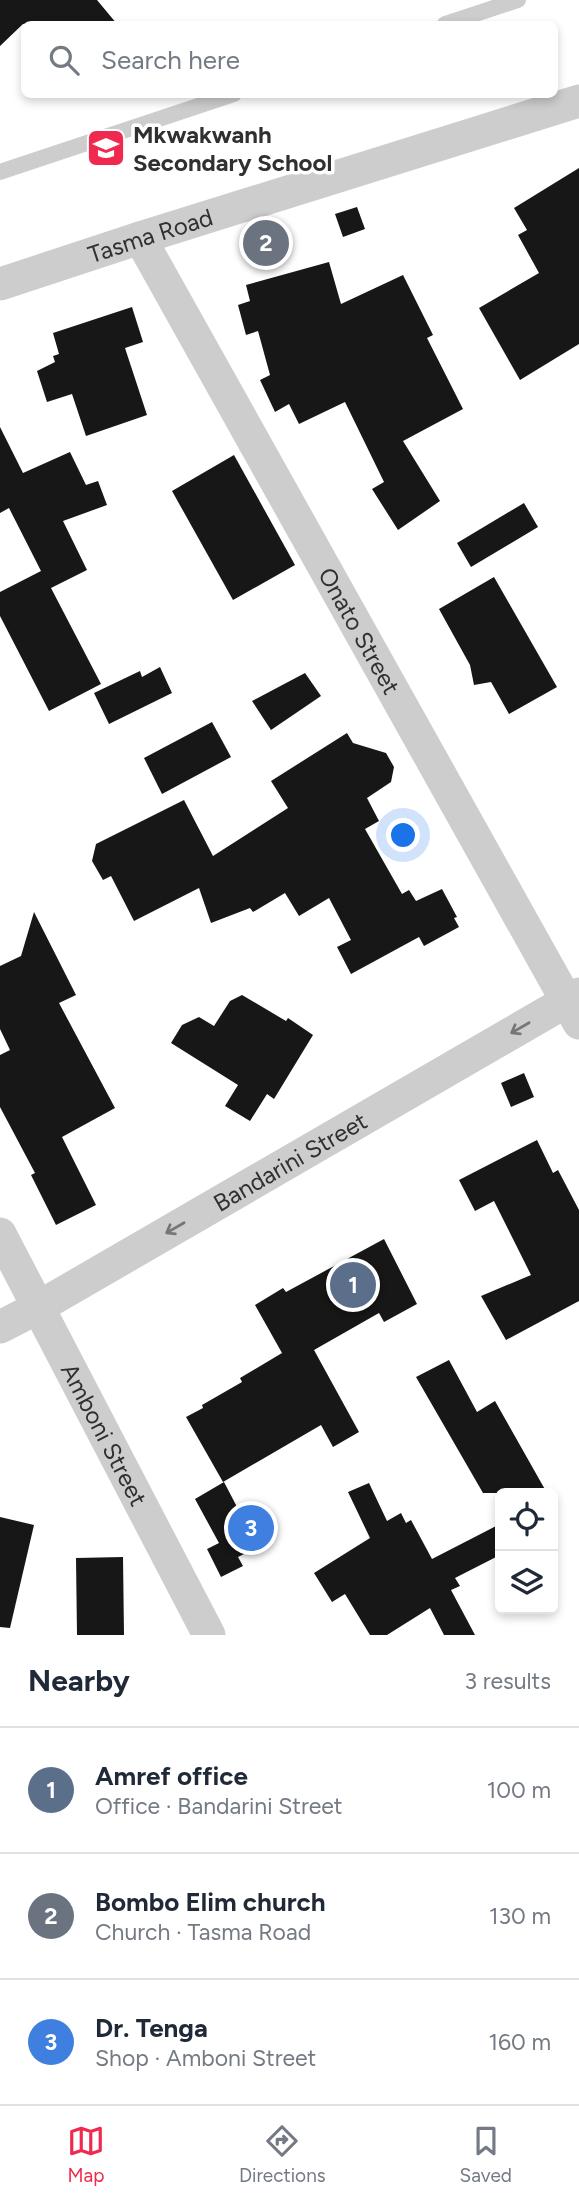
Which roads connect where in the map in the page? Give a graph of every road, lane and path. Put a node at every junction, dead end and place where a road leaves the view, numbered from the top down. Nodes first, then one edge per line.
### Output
1 (518, 0) edge
2 (454, 21) edge
3 (222, 98) edge
4 (579, 101) edge
5 (0, 172) edge
6 (140, 238) junction
7 (0, 284) edge
8 (575, 1006) edge
9 (0, 1234) edge
10 (37, 1308) junction
11 (0, 1326) edge
12 (209, 1635) edge

1 - 2 lane
3 - 5 lane
4 - 6 street, Tasma Road
6 - 7 street, Tasma Road
6 - 8 street, Onato Street
8 -> 10 street, Bandarini Street
9 - 10 street, Amboni Street
10 - 11 street, Bandarini Street
10 - 12 street, Amboni Street

